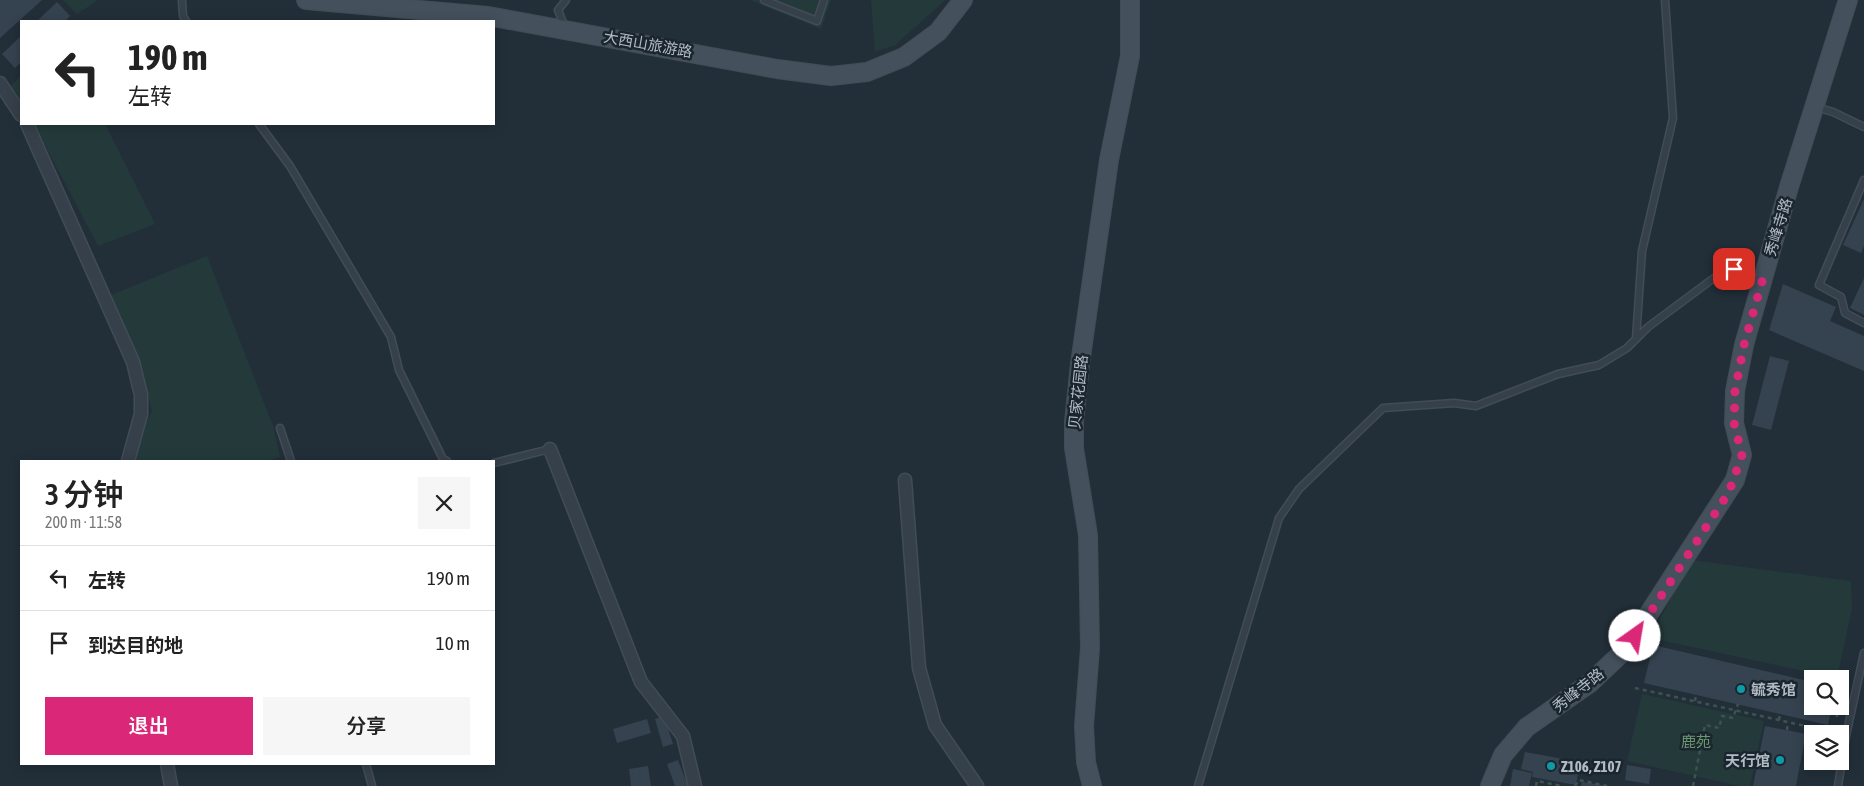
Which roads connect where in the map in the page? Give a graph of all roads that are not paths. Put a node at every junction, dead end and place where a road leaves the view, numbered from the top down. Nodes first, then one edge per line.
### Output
1 (182, 0) edge
2 (306, 0) edge
3 (566, 0) edge
4 (764, 0) edge
5 (824, 0) edge
6 (963, 0) edge
7 (1130, 0) edge
8 (1665, 0) edge
9 (1848, 0) edge
10 (185, 20) edge
11 (565, 30) junction
12 (0, 83) edge
13 (1815, 107) junction
14 (20, 113) edge
15 (27, 125) edge
16 (260, 125) edge
17 (1864, 127) edge
18 (1864, 180) edge
19 (1763, 278) junction
20 (1864, 323) edge
21 (1636, 339) junction
22 (280, 428) dead end
23 (550, 450) joint
24 (128, 460) edge
25 (291, 460) edge
26 (445, 460) edge
27 (495, 463) edge
28 (905, 480) dead end
29 (1864, 653) edge
30 (167, 765) edge
31 (366, 765) edge
32 (171, 786) edge
33 (372, 786) edge
34 (695, 786) edge
35 (977, 786) edge
36 (1092, 786) edge
37 (1198, 786) edge
38 (1490, 786) edge
39 (1838, 786) edge

1 - 10 lane
2 - 11 street, 大西山旅游路
3 - 11 lane
4 - 5 lane
6 - 11 street, 大西山旅游路
7 - 36 street, 贝家花园路
8 - 21 lane
9 - 13 street, 秀峰寺路
12 - 14 street
13 - 17 lane
13 - 19 street, 秀峰寺路
15 - 24 street
16 - 26 lane
18 - 20 lane
19 - 21 lane
19 - 38 street, 秀峰寺路
21 - 37 lane
22 - 25 lane
23 - 27 lane
23 - 34 street
28 - 35 street
29 - 39 lane
30 - 32 street
31 - 33 lane

